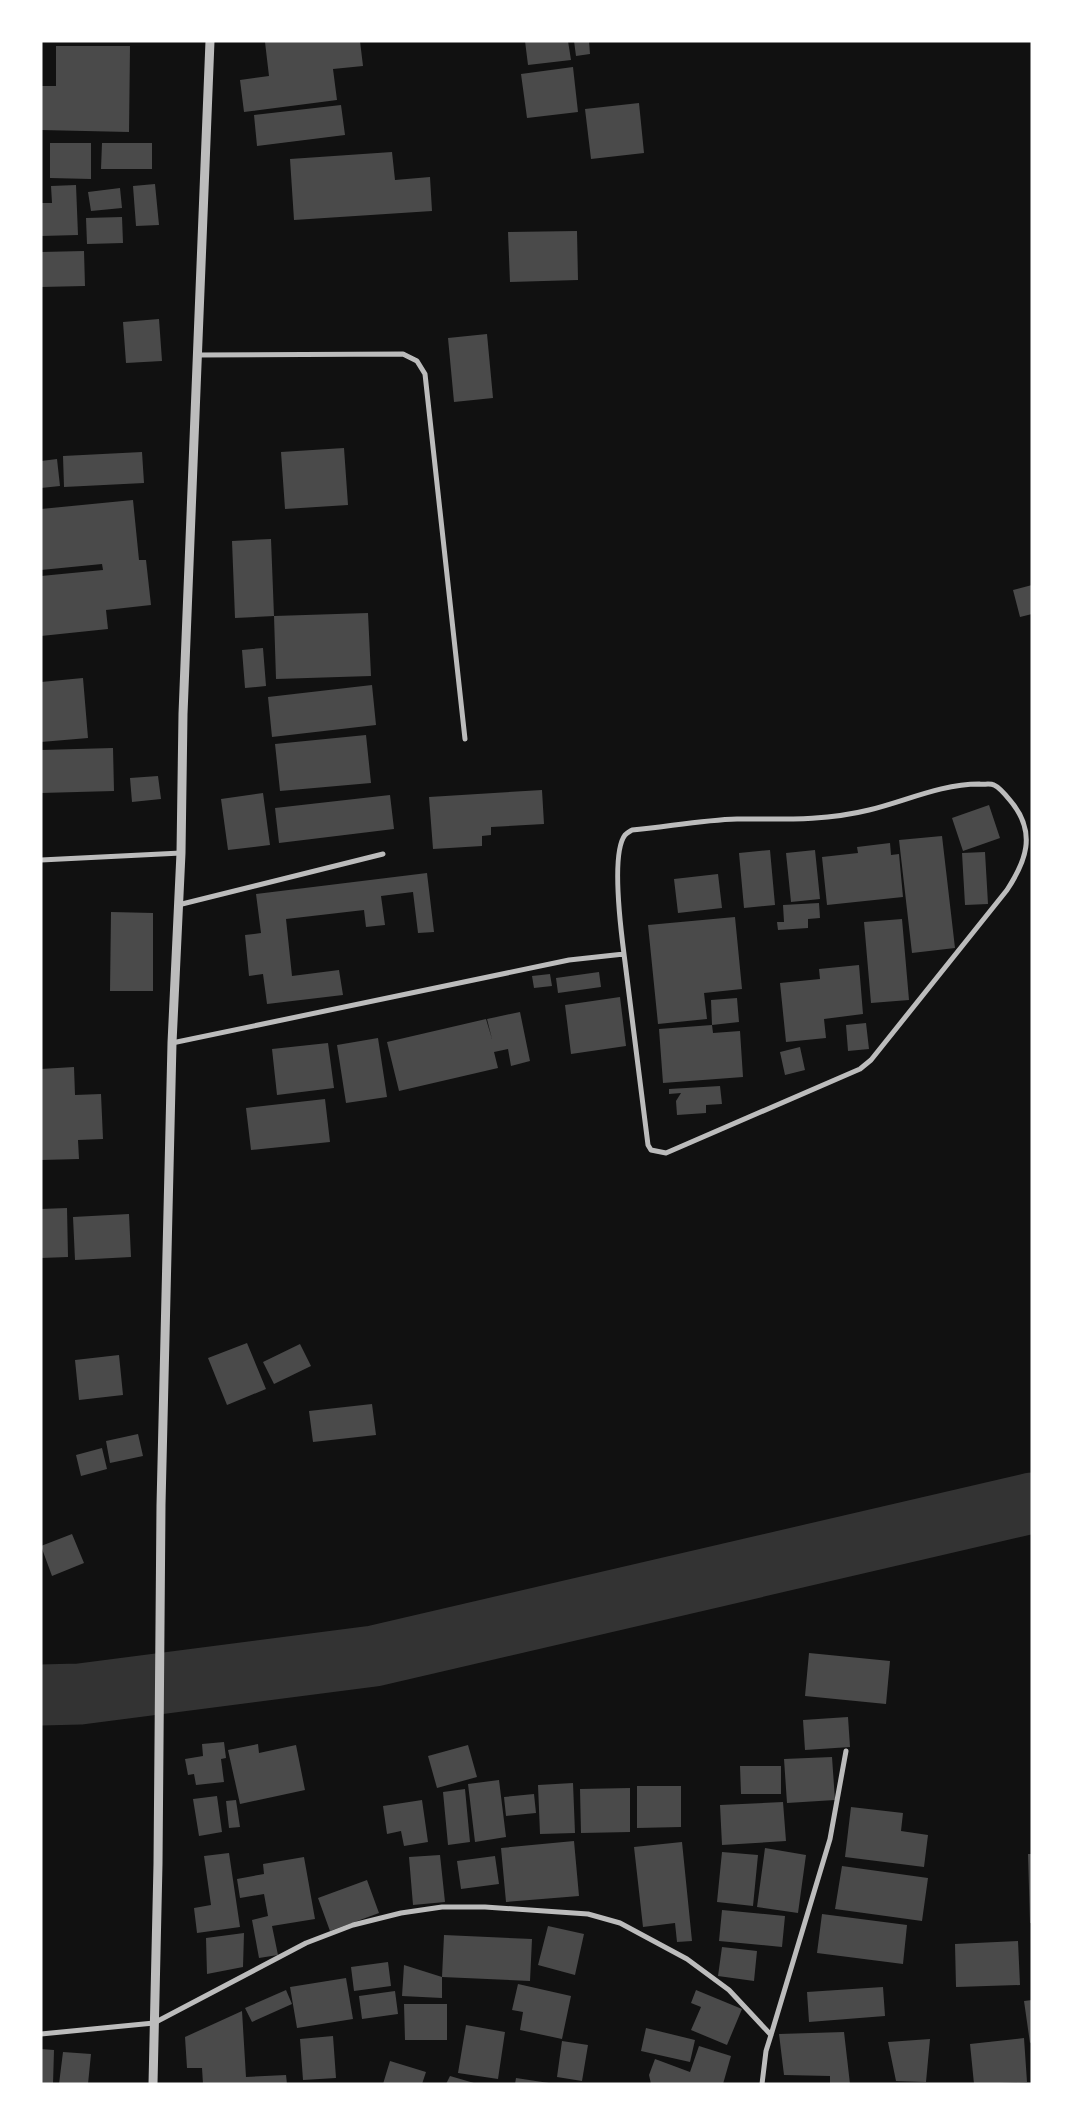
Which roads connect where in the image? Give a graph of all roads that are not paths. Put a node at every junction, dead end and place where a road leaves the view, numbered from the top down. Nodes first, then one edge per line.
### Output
1 (210, 41) edge
2 (197, 355) junction
3 (465, 738) dead end
4 (181, 853) junction
5 (383, 854) dead end
6 (41, 860) edge
7 (178, 905) junction
8 (624, 954) junction
9 (172, 1043) junction
10 (846, 1751) dead end
11 (154, 2023) junction
12 (41, 2034) edge
13 (771, 2035) junction
14 (153, 2084) edge
15 (762, 2084) edge

1 - 2 street
2 - 3 street
2 - 4 street
4 - 6 street
4 - 7 street
5 - 7 street
7 - 9 street
8 - 8 street
8 - 9 street
9 - 11 street
10 - 13 street
11 - 12 street
11 - 13 street
11 - 14 street
13 - 15 street

